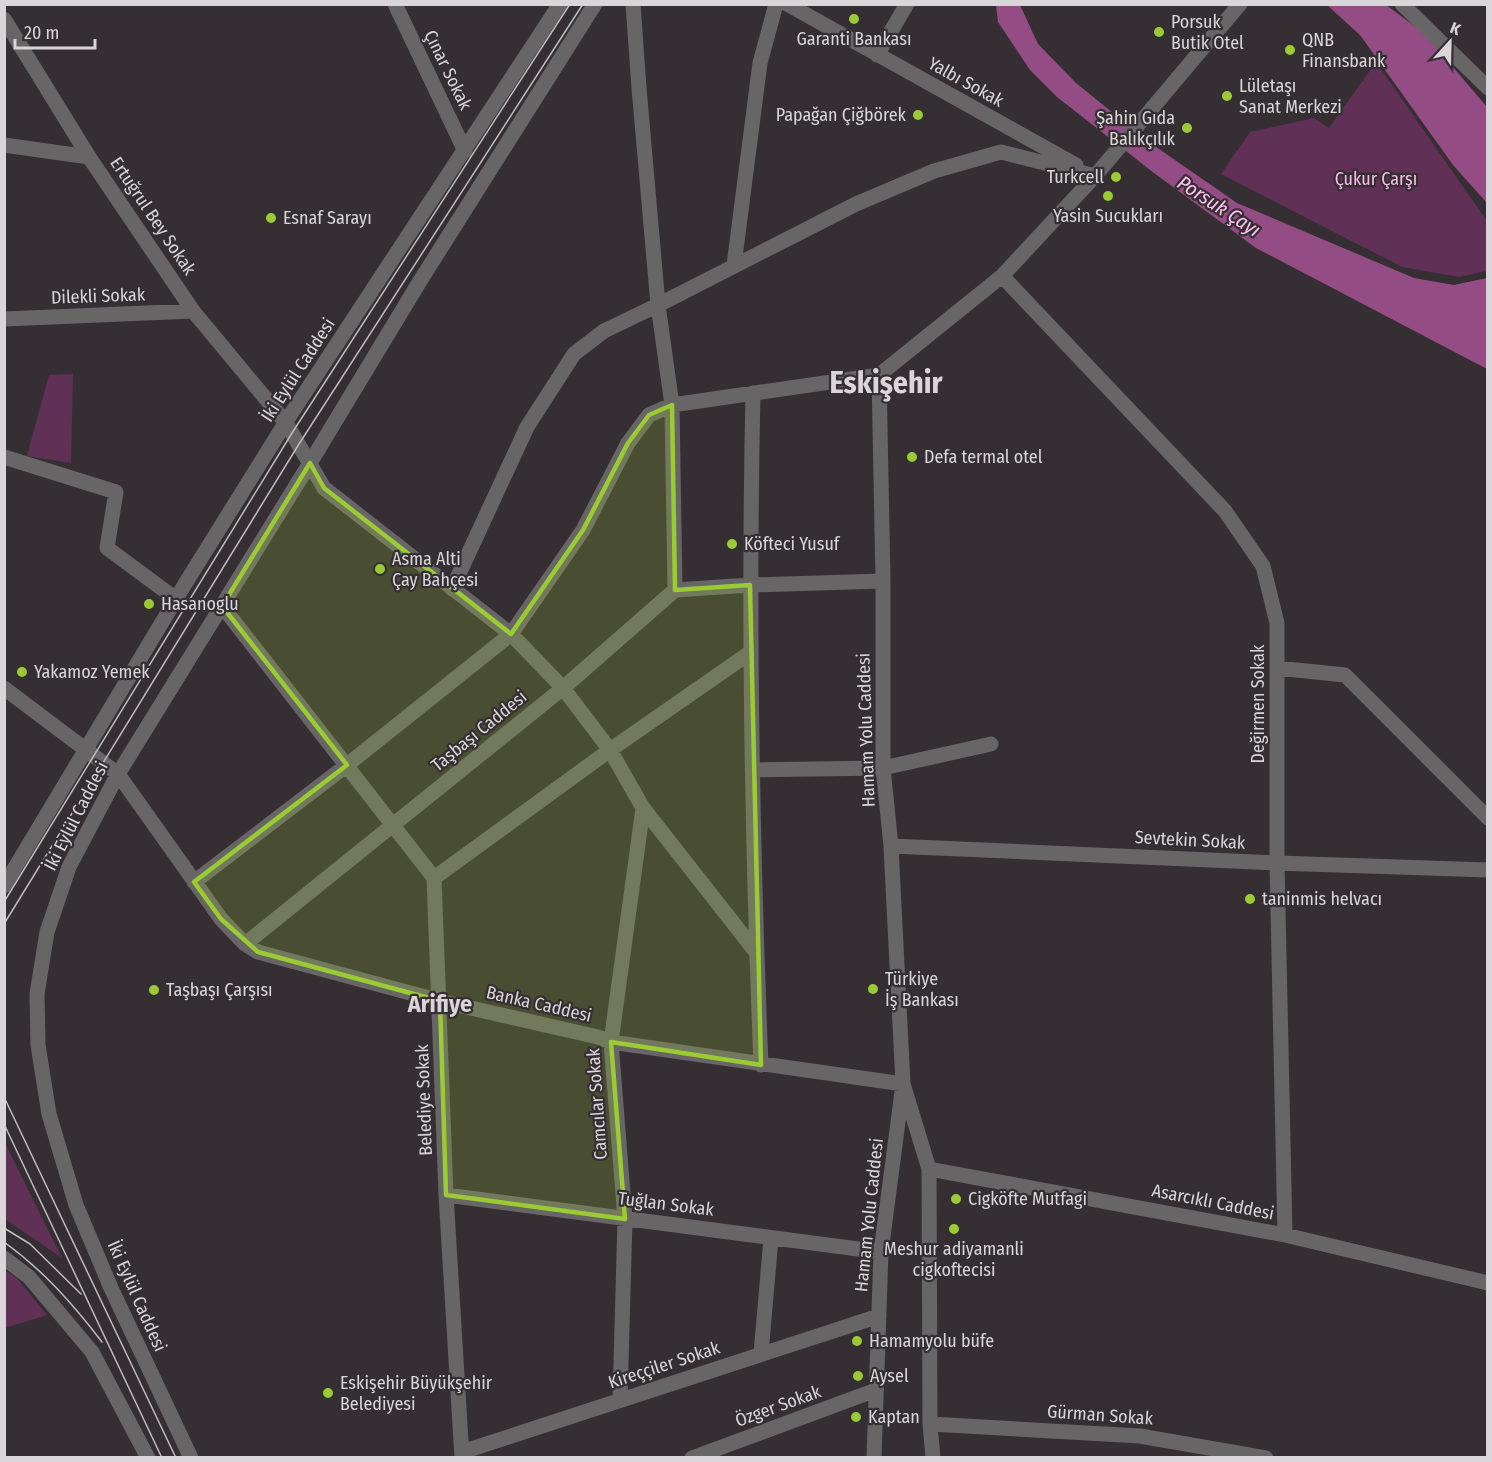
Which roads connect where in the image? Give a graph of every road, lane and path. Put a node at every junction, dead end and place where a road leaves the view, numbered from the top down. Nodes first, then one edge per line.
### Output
1 (395, 4) edge
2 (560, 4) edge
3 (595, 4) edge
4 (633, 4) edge
5 (776, 4) edge
6 (787, 4) edge
7 (908, 4) edge
8 (1240, 4) edge
9 (1402, 4) edge
10 (4, 19) edge
11 (877, 55) junction
12 (1488, 88) edge
13 (4, 145) edge
14 (465, 152) junction
15 (89, 157) junction
16 (1095, 176) junction
17 (734, 265) junction
18 (1002, 276) junction
19 (658, 305) junction
20 (193, 311) junction
21 (4, 319) edge
22 (879, 375) junction
23 (753, 393) junction
24 (672, 405) junction
25 (286, 423) junction
26 (4, 457) edge
27 (310, 463) junction
28 (883, 581) junction
29 (750, 585) junction
30 (452, 589) junction
31 (675, 590) junction
32 (176, 599) junction
33 (222, 606) junction
34 (512, 634) junction
35 (751, 652) junction
36 (1277, 668) junction
37 (4, 688) edge
38 (563, 688) junction
39 (991, 744) dead end
40 (610, 750) junction
41 (86, 751) junction
42 (347, 765) junction
43 (883, 768) junction
44 (753, 770) junction
45 (118, 774) junction
46 (644, 808) junction
47 (1488, 818) edge
48 (393, 825) junction
49 (891, 846) junction
50 (1277, 863) junction
51 (1488, 870) edge
52 (434, 878) junction
53 (194, 882) junction
54 (4, 886) edge
55 (245, 944) junction
56 (756, 952) junction
57 (440, 1001) junction
58 (611, 1042) junction
59 (761, 1065) junction
60 (903, 1084) junction
61 (929, 1169) junction
62 (446, 1195) junction
63 (625, 1219) junction
64 (1285, 1235) junction
65 (771, 1238) junction
66 (881, 1252) junction
67 (4, 1258) edge
68 (1488, 1283) edge
69 (879, 1316) junction
70 (761, 1354) junction
71 (876, 1390) junction
72 (620, 1400) junction
73 (930, 1424) junction
74 (462, 1455) edge
75 (148, 1458) edge
76 (191, 1458) edge
77 (692, 1458) edge
78 (874, 1458) edge
79 (933, 1458) edge
80 (1266, 1458) edge

1 - 14 street, Çınar Sokak
2 - 14 street, İki Eylül Caddesi
3 - 27 street, İki Eylül Caddesi
4 - 19 street
5 - 17 street
6 - 11 street, Yalbı Sokak
7 - 11 street
8 - 16 street
9 - 12 street
10 - 15 street, Ertuğrul Bey Sokak
11 - 16 street, Yalbı Sokak
13 - 15 street
14 - 25 street, İki Eylül Caddesi
15 - 20 street, Ertuğrul Bey Sokak
16 - 17 street
16 - 18 street
17 - 19 street
18 - 22 street
18 - 36 street, Değirmen Sokak
19 - 24 street
19 - 30 street
20 - 21 street, Dilekli Sokak
20 - 25 street, Ertuğrul Bey Sokak
22 - 23 street
22 - 28 street, Hamam Yolu Caddesi
23 - 24 street
23 - 29 street
24 - 31 street
24 - 34 street
25 - 27 street, Ertuğrul Bey Sokak
25 - 32 street, İki Eylül Caddesi
26 - 32 street
27 - 30 street, Ertuğrul Bey Sokak
27 - 33 street, İki Eylül Caddesi
28 - 29 street
28 - 43 street, Hamam Yolu Caddesi
29 - 31 street
29 - 35 street
30 - 34 street, Ertuğrul Bey Sokak
31 - 38 street, Taşbaşı Caddesi
32 - 41 street, İki Eylül Caddesi
33 - 42 street
33 - 45 street, İki Eylül Caddesi
34 - 38 street, Ertuğrul Bey Sokak
34 - 42 street
35 - 40 street
35 - 44 street
36 - 47 street
36 - 50 street, Değirmen Sokak
37 - 41 street, Banka Caddesi
38 - 40 street, Ertuğrul Bey Sokak
38 - 48 street, Taşbaşı Caddesi
39 - 43 street
40 - 46 street, Ertuğrul Bey Sokak
40 - 52 street
41 - 45 street, Banka Caddesi
41 - 54 street, İki Eylül Caddesi
42 - 48 street
42 - 53 street
43 - 44 street
43 - 49 street, Hamam Yolu Caddesi
44 - 56 street
45 - 53 street, Banka Caddesi
45 - 76 street, İki Eylül Caddesi
46 - 56 street, Ertuğrul Bey Sokak
46 - 58 street, Camcılar Sokak
48 - 52 street
48 - 55 street, Taşbaşı Caddesi
49 - 50 street, Sevtekin Sokak
49 - 60 street, Hamam Yolu Caddesi
50 - 51 street, Sevtekin Sokak
50 - 64 street, Değirmen Sokak
52 - 57 street, Belediye Sokak
53 - 55 street, Banka Caddesi
55 - 57 street, Banka Caddesi
56 - 59 street
57 - 58 street, Banka Caddesi
57 - 62 street, Belediye Sokak
58 - 59 street, Banka Caddesi
58 - 63 street, Camcılar Sokak
59 - 60 street, Banka Caddesi
60 - 61 street, Hamam Yolu Caddesi
60 - 66 street, Hamam Yolu Caddesi
61 - 64 street, Asarcıklı Caddesi
61 - 73 street, Hamam Yolu Caddesi
62 - 63 street, Tuğlan Sokak
62 - 74 street, Belediye Sokak
63 - 65 street, Tuğlan Sokak
63 - 72 street, Camcılar Sokak
64 - 68 street, Asarcıklı Caddesi
65 - 66 street, Tuğlan Sokak
65 - 70 street
66 - 69 street, Hamam Yolu Caddesi
67 - 75 street
69 - 70 street, Kireççiler Sokak
69 - 71 street, Hamam Yolu Caddesi
70 - 72 street, Kireççiler Sokak
71 - 77 street, Özger Sokak
71 - 78 street, Hamam Yolu Caddesi
72 - 74 street, Kireççiler Sokak
73 - 79 street, Hamam Yolu Caddesi
73 - 80 street, Gürman Sokak

